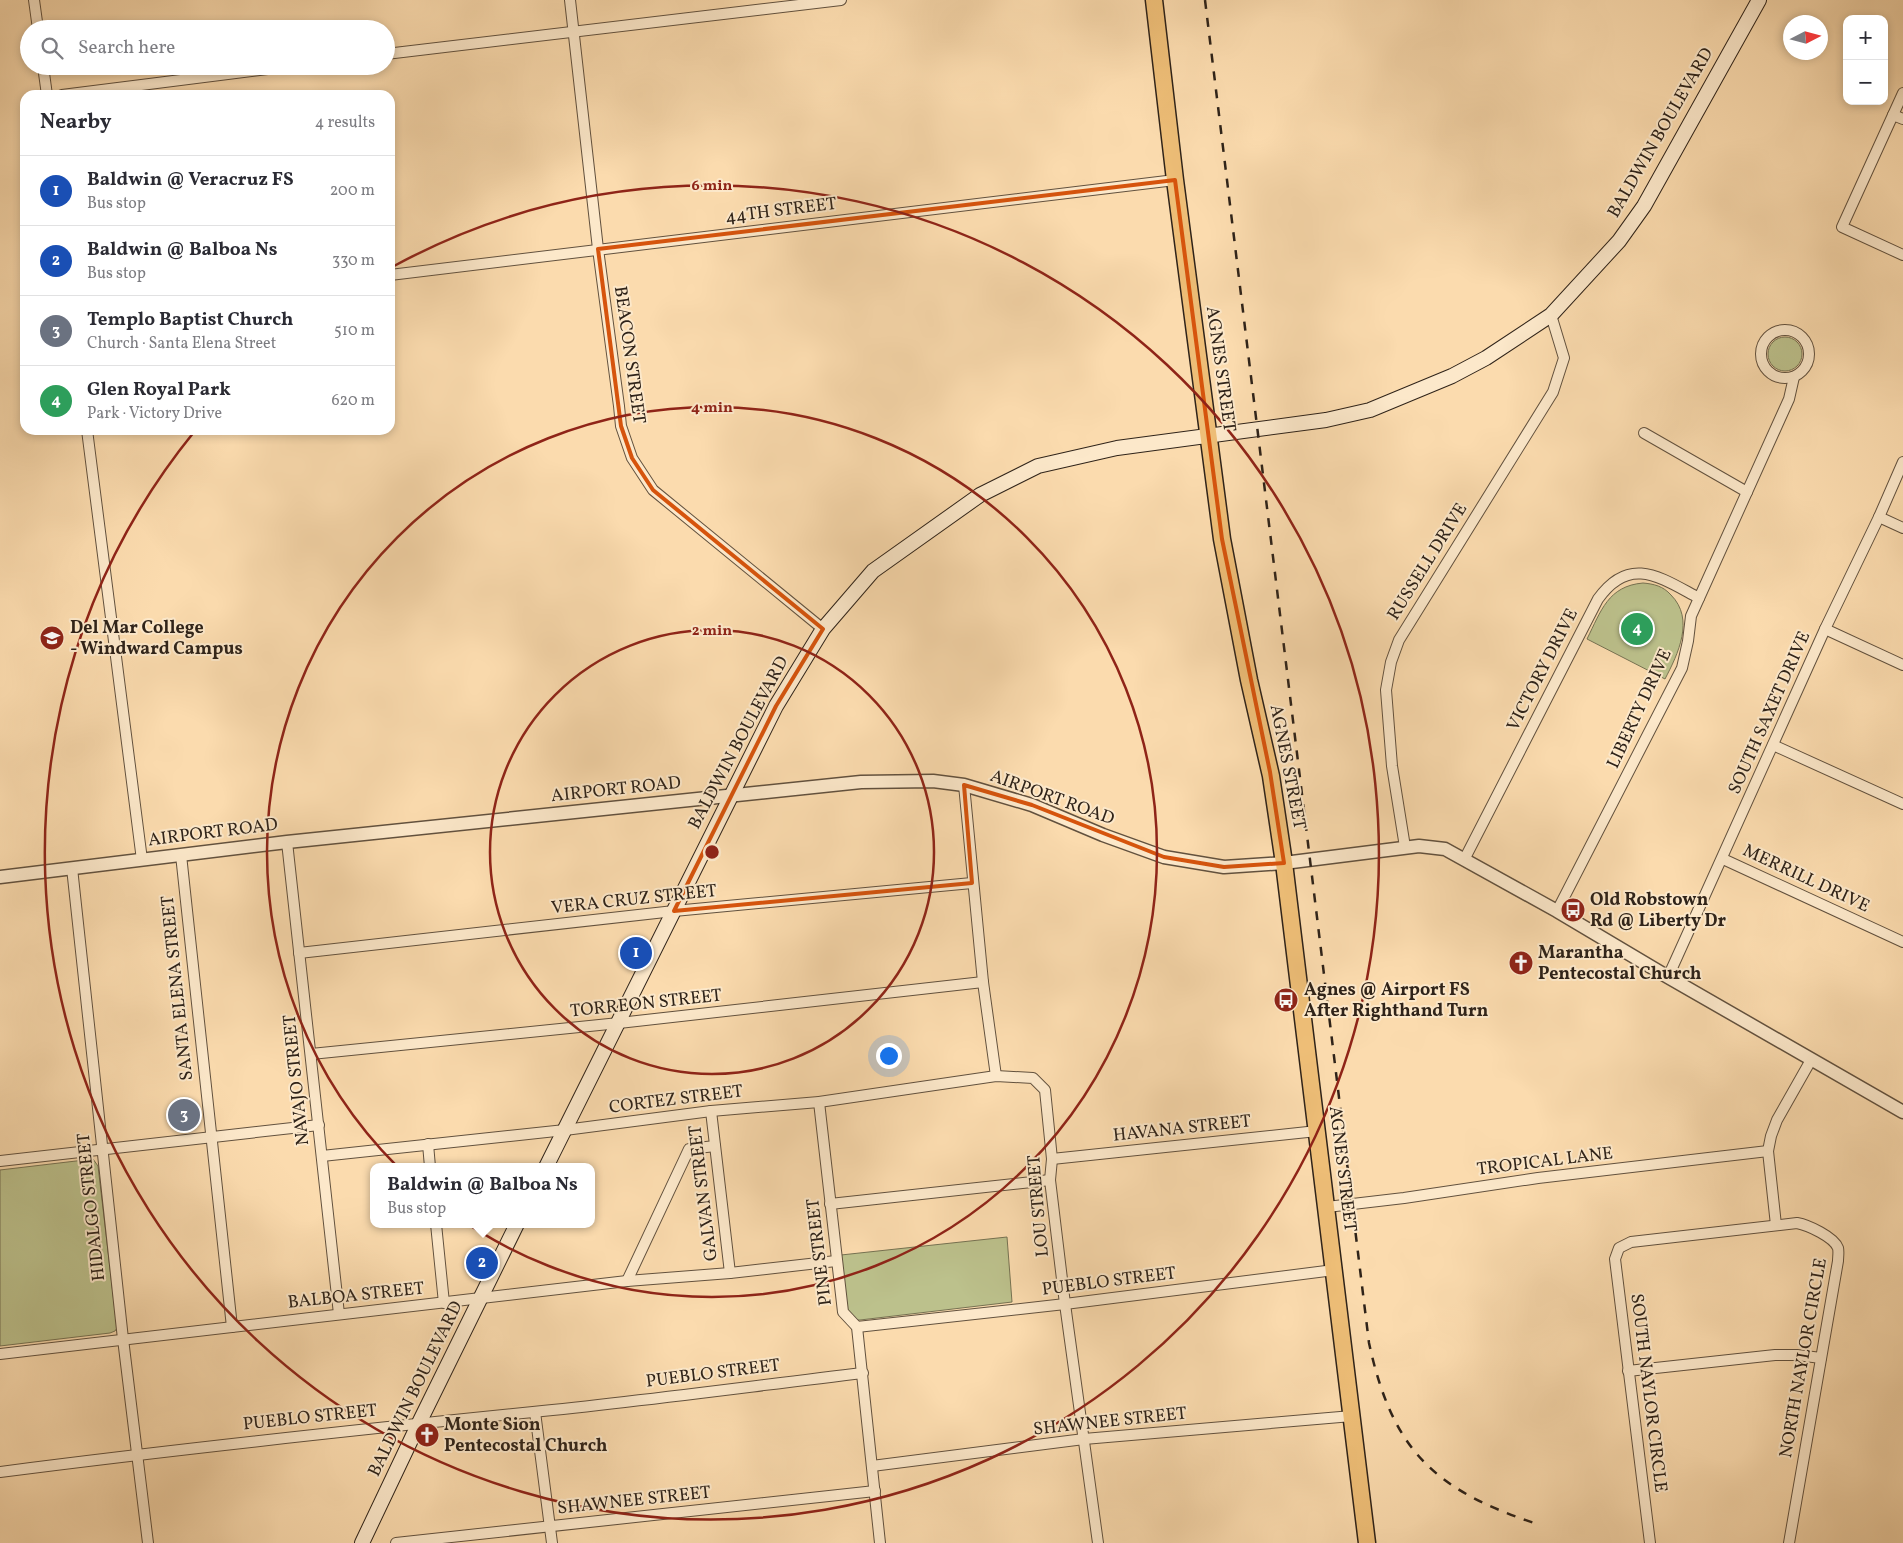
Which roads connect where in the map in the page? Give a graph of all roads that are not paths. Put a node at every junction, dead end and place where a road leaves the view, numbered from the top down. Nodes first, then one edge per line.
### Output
1 (34, 0) edge
2 (570, 0) edge
3 (841, 0) edge
4 (1154, 0) edge
5 (1760, 0) edge
6 (37, 20) edge
7 (574, 31) junction
8 (395, 53) edge
9 (44, 75) edge
10 (221, 75) edge
11 (46, 90) edge
12 (102, 90) edge
13 (1903, 93) edge
14 (1898, 117) edge
15 (1175, 180) junction
16 (598, 249) junction
17 (1903, 255) edge
18 (395, 274) edge
19 (1551, 315) junction
20 (1794, 377) junction
21 (1644, 433) dead end
22 (1209, 434) junction
23 (88, 435) edge
24 (1903, 462) edge
25 (1747, 492) junction
26 (1879, 517) junction
27 (1903, 528) edge
28 (1699, 598) junction
29 (823, 629) junction
30 (1825, 629) junction
31 (1903, 665) edge
32 (1772, 746) junction
33 (964, 785) junction
34 (732, 796) junction
35 (1903, 804) edge
36 (288, 842) junction
37 (1405, 847) junction
38 (181, 856) junction
39 (1723, 859) junction
40 (142, 860) junction
41 (1464, 860) junction
42 (1284, 863) junction
43 (72, 868) junction
44 (0, 877) edge
45 (972, 883) junction
46 (1557, 911) junction
47 (674, 912) junction
48 (1903, 942) edge
49 (299, 953) junction
50 (1668, 977) junction
51 (983, 982) junction
52 (619, 1023) junction
53 (311, 1054) junction
54 (1812, 1060) junction
55 (996, 1076) junction
56 (1033, 1078) joint
57 (819, 1102) junction
58 (711, 1111) junction
59 (1903, 1112) edge
60 (319, 1125) junction
61 (565, 1130) junction
62 (1316, 1131) junction
63 (210, 1138) junction
64 (428, 1144) junction
65 (715, 1146) junction
66 (102, 1149) junction
67 (1768, 1152) junction
68 (322, 1156) junction
69 (1052, 1158) junction
70 (0, 1161) edge
71 (430, 1163) edge
72 (548, 1163) edge
73 (1050, 1180) junction
74 (830, 1204) junction
75 (1327, 1207) junction
76 (1776, 1225) junction
77 (436, 1228) edge
78 (516, 1228) edge
79 (1619, 1248) joint
80 (836, 1261) junction
81 (1334, 1270) junction
82 (730, 1273) junction
83 (627, 1281) junction
84 (480, 1299) junction
85 (444, 1303) junction
86 (1065, 1304) junction
87 (339, 1314) junction
88 (232, 1327) junction
89 (857, 1327) junction
90 (123, 1338) junction
91 (0, 1354) edge
92 (1821, 1358) junction
93 (1628, 1371) junction
94 (863, 1373) junction
95 (534, 1412) junction
96 (1352, 1416) junction
97 (419, 1423) junction
98 (1084, 1439) junction
99 (138, 1454) junction
100 (872, 1466) junction
101 (0, 1472) edge
102 (875, 1491) junction
103 (551, 1527) junction
104 (148, 1543) edge
105 (362, 1543) edge
106 (396, 1543) edge
107 (552, 1543) edge
108 (880, 1543) edge
109 (1098, 1543) edge
110 (1367, 1543) edge
111 (1650, 1543) edge
112 (1789, 1543) edge

1 - 6 street
2 - 7 street, BEACON STREET
3 - 7 street
4 - 15 main road, AGNES STREET
5 - 19 main road, BALDWIN BOULEVARD
7 - 8 street
7 - 16 street, BEACON STREET
9 - 11 street
10 - 12 street
13 - 14 street
14 - 17 street
15 - 16 street, 44TH STREET
15 - 22 main road, AGNES STREET
16 - 18 street, 44TH STREET
16 - 29 street, BEACON STREET
19 - 22 main road, BALDWIN BOULEVARD
19 - 37 street, RUSSELL DRIVE
20 - 20 street
20 - 25 street, LIBERTY DRIVE
21 - 25 street
22 - 29 main road, BALDWIN BOULEVARD
22 - 42 main road, AGNES STREET
23 - 40 street
24 - 26 street, SOUTH SAXET DRIVE
25 - 28 street, LIBERTY DRIVE
26 - 27 street
26 - 30 street, SOUTH SAXET DRIVE
28 - 41 street, VICTORY DRIVE
28 - 46 street, LIBERTY DRIVE
29 - 34 main road, BALDWIN BOULEVARD
30 - 31 street
30 - 32 street, SOUTH SAXET DRIVE
32 - 35 street
32 - 39 street, SOUTH SAXET DRIVE
33 - 34 street, AIRPORT ROAD
33 - 42 street, AIRPORT ROAD
33 - 45 street
34 - 36 street, AIRPORT ROAD
34 - 47 main road, BALDWIN BOULEVARD
36 - 38 street, AIRPORT ROAD
36 - 49 street, NAVAJO STREET
37 - 41 street, AIRPORT ROAD
37 - 42 street, AIRPORT ROAD
38 - 40 street, AIRPORT ROAD
38 - 63 street, SANTA ELENA STREET
39 - 48 street, MERRILL DRIVE
39 - 50 street, SOUTH SAXET DRIVE
40 - 43 street, AIRPORT ROAD
41 - 46 street, AIRPORT ROAD
42 - 62 main road, AGNES STREET
43 - 44 street, AIRPORT ROAD
43 - 66 street, HIDALGO STREET
45 - 47 street, VERA CRUZ STREET
45 - 51 street
46 - 50 street, AIRPORT ROAD
47 - 49 street, VERA CRUZ STREET
47 - 52 main road, BALDWIN BOULEVARD
49 - 53 street, NAVAJO STREET
50 - 54 street, AIRPORT ROAD
51 - 52 street, TORREON STREET
51 - 55 street
52 - 53 street, TORREON STREET
52 - 61 main road, BALDWIN BOULEVARD
53 - 60 street, NAVAJO STREET
54 - 59 street, AIRPORT ROAD
54 - 67 street
55 - 56 street, CORTEZ STREET
55 - 57 street, CORTEZ STREET
56 - 69 street, LOU STREET
57 - 58 street, CORTEZ STREET
57 - 74 street, PINE STREET
58 - 61 street, CORTEZ STREET
58 - 65 street, GALVAN STREET
60 - 63 street
60 - 68 street, NAVAJO STREET
61 - 64 street, CORTEZ STREET
61 - 72 main road, BALDWIN BOULEVARD
62 - 69 street, HAVANA STREET
62 - 75 main road, AGNES STREET
63 - 66 street
63 - 88 street, SANTA ELENA STREET
64 - 68 street, CORTEZ STREET
64 - 71 street
65 - 82 street, GALVAN STREET
65 - 83 street
66 - 70 street
66 - 90 street, HIDALGO STREET
67 - 75 street, TROPICAL LANE
67 - 76 street
68 - 87 street, NAVAJO STREET
69 - 73 street, LOU STREET
73 - 74 street
73 - 86 street, LOU STREET
74 - 80 street, PINE STREET
75 - 81 main road, AGNES STREET
76 - 79 street, NORTH NAYLOR CIRCLE
76 - 92 street, NORTH NAYLOR CIRCLE
77 - 85 street
78 - 84 main road, BALDWIN BOULEVARD
79 - 93 street, SOUTH NAYLOR CIRCLE
80 - 82 street, BALBOA STREET
80 - 89 street, PINE STREET
81 - 86 street, PUEBLO STREET
81 - 96 main road, AGNES STREET
82 - 83 street, BALBOA STREET
83 - 84 street, BALBOA STREET
84 - 85 street, BALBOA STREET
84 - 97 main road, BALDWIN BOULEVARD
85 - 87 street, BALBOA STREET
86 - 89 street, PUEBLO STREET
86 - 98 street, LOU STREET
87 - 88 street, BALBOA STREET
88 - 90 street, BALBOA STREET
89 - 94 street, PINE STREET
90 - 91 street, BALBOA STREET
90 - 99 street, HIDALGO STREET
92 - 93 street
92 - 112 street, NORTH NAYLOR CIRCLE
93 - 111 street, SOUTH NAYLOR CIRCLE
94 - 95 street, PUEBLO STREET
94 - 100 street, PINE STREET
95 - 97 street, PUEBLO STREET
95 - 103 street
96 - 98 street, SHAWNEE STREET
96 - 110 main road, AGNES STREET
97 - 99 street, PUEBLO STREET
97 - 105 main road, BALDWIN BOULEVARD
98 - 100 street, SHAWNEE STREET
98 - 109 street, LOU STREET
99 - 101 street, PUEBLO STREET
99 - 104 street, HIDALGO STREET
100 - 102 street, PINE STREET
102 - 103 street, SHAWNEE STREET
102 - 108 street, PINE STREET
103 - 106 street, SHAWNEE STREET
103 - 107 street

